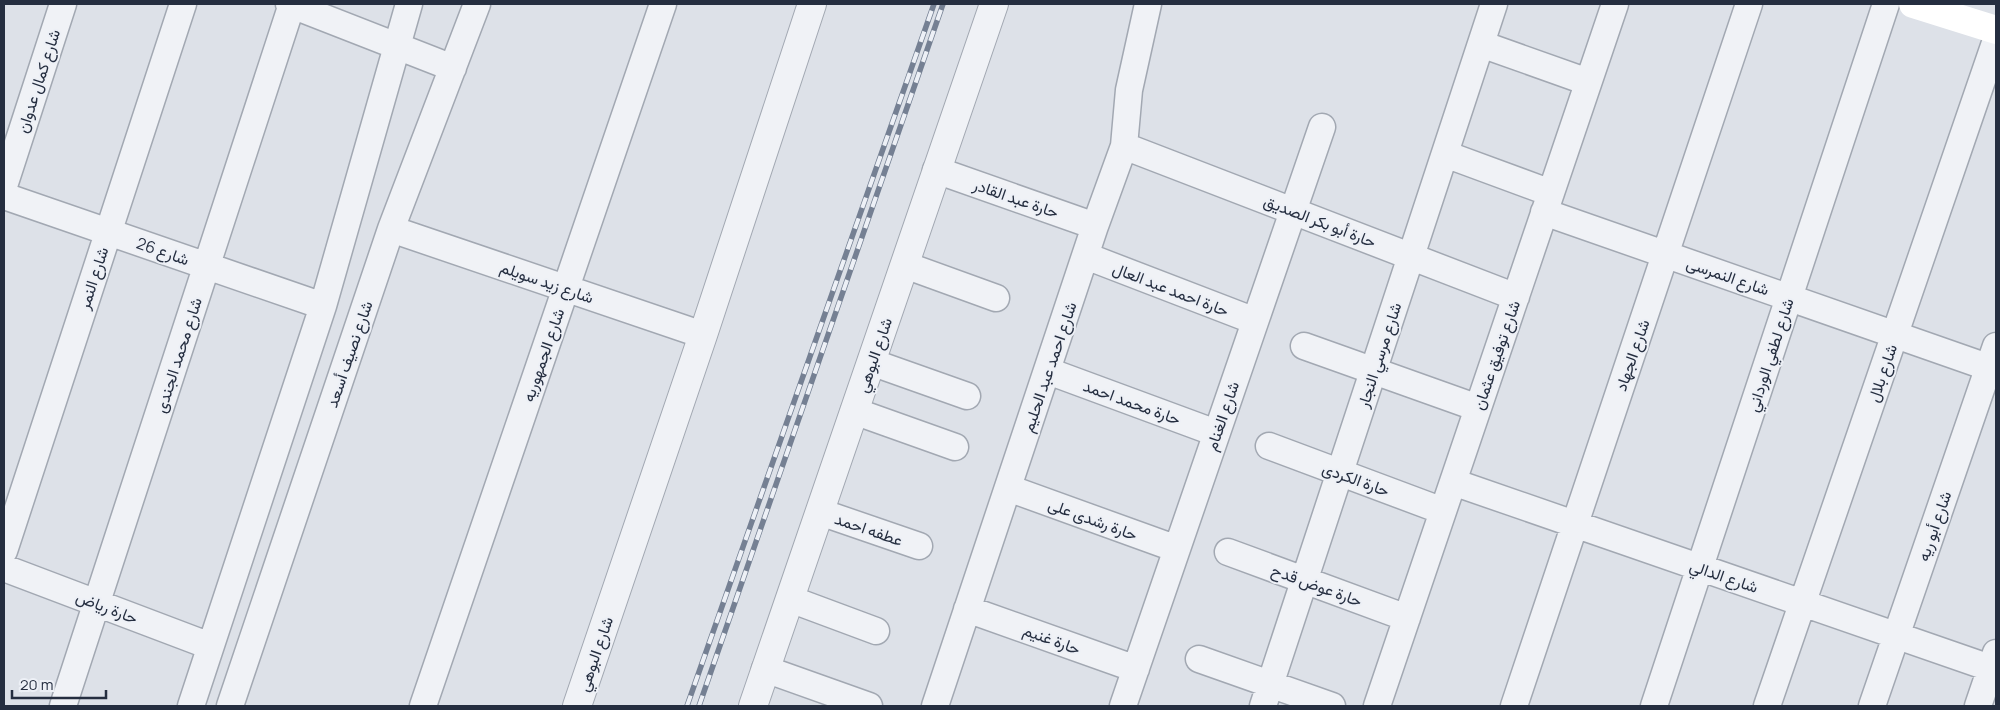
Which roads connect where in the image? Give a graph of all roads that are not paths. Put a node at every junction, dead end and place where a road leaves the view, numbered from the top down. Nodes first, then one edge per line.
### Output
1 (63, 4) edge
2 (183, 4) edge
3 (291, 4) edge
4 (409, 4) edge
5 (477, 4) edge
6 (663, 4) edge
7 (812, 4) edge
8 (994, 4) edge
9 (1494, 4) edge
10 (1615, 4) edge
11 (1750, 4) edge
12 (1886, 4) edge
13 (1930, 6) edge
14 (1145, 13) edge
15 (1996, 30) edge
16 (1996, 40) edge
17 (1481, 44) junction
18 (397, 46) junction
19 (453, 68) junction
20 (1588, 82) junction
21 (1322, 127) dead end
22 (1124, 146) junction
23 (1445, 154) junction
24 (936, 170) junction
25 (4, 186) edge
26 (4, 196) edge
27 (1548, 202) junction
28 (1293, 210) junction
29 (1095, 226) junction
30 (391, 229) junction
31 (108, 232) junction
32 (1665, 255) junction
33 (1086, 256) junction
34 (1411, 256) junction
35 (905, 265) junction
36 (207, 266) junction
37 (566, 288) junction
38 (1516, 297) junction
39 (996, 298) dead end
40 (1789, 298) junction
41 (323, 306) junction
42 (1255, 321) junction
43 (1895, 334) junction
44 (703, 335) junction
45 (1304, 346) dead end
46 (1994, 361) edge
47 (871, 362) junction
48 (1374, 370) junction
49 (1048, 371) junction
50 (968, 396) dead end
51 (1478, 408) junction
52 (854, 411) junction
53 (1216, 434) junction
54 (1269, 446) dead end
55 (955, 447) dead end
56 (1340, 473) junction
57 (1453, 482) junction
58 (1008, 488) junction
59 (1443, 511) junction
60 (820, 512) junction
61 (1575, 524) junction
62 (919, 546) dead end
63 (1177, 549) junction
64 (4, 551) edge
65 (1228, 552) dead end
66 (4, 568) edge
67 (1700, 568) junction
68 (1304, 580) junction
69 (790, 599) junction
70 (96, 603) junction
71 (1803, 603) junction
72 (968, 609) junction
73 (1407, 618) junction
74 (876, 631) dead end
75 (1897, 636) junction
76 (210, 646) junction
77 (1199, 659) dead end
78 (1994, 663) edge
79 (766, 669) junction
80 (1136, 669) junction
81 (1266, 695) edge
82 (63, 706) edge
83 (191, 706) edge
84 (230, 706) edge
85 (423, 706) edge
86 (577, 706) edge
87 (753, 706) edge
88 (869, 706) edge
89 (935, 706) edge
90 (1123, 706) edge
91 (1332, 706) edge
92 (1377, 706) edge
93 (1514, 706) edge
94 (1654, 706) edge
95 (1767, 706) edge
96 (1872, 706) edge
97 (1978, 706) edge

1 - 25 street, شارع كمال عدوان
2 - 31 street, شارع النمر
3 - 18 street
3 - 36 street, شارع محمد الجندى
4 - 18 street
5 - 19 street, شارع نصيف أسعد
6 - 37 street, شارع الجمهوريه
7 - 44 street, شارع البوهي
8 - 24 street, شارع البوهي
9 - 17 street, شارع مرسي النجار
10 - 20 street, شارع توفيق عثمان
11 - 32 street, شارع الجهاد
12 - 40 street, شارع لطفي الورداني
13 - 15 main road
14 - 22 street, شارع احمد عبد الحليم
16 - 43 street, شارع بلال
17 - 20 street
17 - 23 street, شارع مرسي النجار
18 - 19 street
18 - 41 street
19 - 30 street, شارع نصيف أسعد
20 - 27 street, شارع توفيق عثمان
21 - 28 street, شارع الغنام
22 - 28 street, حارة أبو بكر الصديق
22 - 29 street, شارع احمد عبد الحليم
23 - 27 street, شارع النمرسى
23 - 34 street, شارع مرسي النجار
24 - 29 street, حارة عبد القادر
24 - 35 street, شارع البوهي
26 - 31 street, شارع 26
27 - 32 street, شارع النمرسى
27 - 38 street, شارع توفيق عثمان
28 - 34 street, حارة أبو بكر الصديق
28 - 42 street, شارع الغنام
29 - 33 street, شارع احمد عبد الحليم
30 - 37 street, شارع زيد سويلم
30 - 84 street, شارع نصيف أسعد
31 - 36 street, شارع 26
31 - 64 street, شارع النمر
32 - 40 street, شارع النمرسى
32 - 61 street, شارع الجهاد
33 - 42 street, حارة احمد عبد العال
33 - 49 street, شارع احمد عبد الحليم
34 - 38 street, حارة أبو بكر الصديق
34 - 48 street, شارع مرسي النجار
35 - 39 street
35 - 47 street, شارع البوهي
36 - 41 street, شارع 26
36 - 70 street, شارع محمد الجندى
37 - 44 street, شارع زيد سويلم
37 - 85 street, شارع الجمهوريه
38 - 51 street, شارع توفيق عثمان
40 - 43 street, شارع النمرسى
40 - 67 street, شارع لطفي الورداني
41 - 76 street
42 - 53 street, شارع الغنام
43 - 46 street, شارع النمرسى
43 - 71 street, شارع بلال
44 - 86 street, شارع البوهي
45 - 48 street
46 - 75 street, شارع أبو ريه
47 - 50 street
47 - 52 street, شارع البوهي
48 - 51 street
48 - 56 street, شارع مرسي النجار
49 - 53 street, حارة محمد احمد
49 - 58 street, شارع احمد عبد الحليم
51 - 57 street, شارع توفيق عثمان
52 - 55 street
52 - 60 street, شارع البوهي
53 - 63 street, شارع الغنام
54 - 56 street, حارة الكردى
56 - 59 street, حارة الكردى
56 - 68 street, شارع مرسي النجار
57 - 59 street, شارع توفيق عثمان
57 - 61 street, شارع الدالي
58 - 63 street, حارة رشدى على
58 - 72 street, شارع احمد عبد الحليم
59 - 73 street, شارع توفيق عثمان
60 - 62 street, عطفه احمد
60 - 69 street, شارع البوهي
61 - 67 street, شارع الدالي
61 - 93 street, شارع الجهاد
63 - 80 street, شارع الغنام
65 - 68 street, حارة عوض قدح
66 - 70 street, حارة رياض
67 - 71 street, شارع الدالي
67 - 94 street, شارع لطفي الورداني
68 - 73 street, حارة عوض قدح
68 - 81 street, شارع مرسي النجار
69 - 74 street
69 - 79 street, شارع البوهي
70 - 76 street, حارة رياض
70 - 82 street, شارع محمد الجندى
71 - 75 street, شارع الدالي
71 - 95 street, شارع بلال
72 - 80 street, حارة غنيم
72 - 89 street, شارع احمد عبد الحليم
73 - 92 street, شارع توفيق عثمان
75 - 78 street, شارع الدالي
75 - 96 street, شارع أبو ريه
76 - 83 street
77 - 81 street
78 - 97 street
79 - 87 street, شارع البوهي
79 - 88 street
80 - 90 street, شارع الغنام
81 - 91 street

